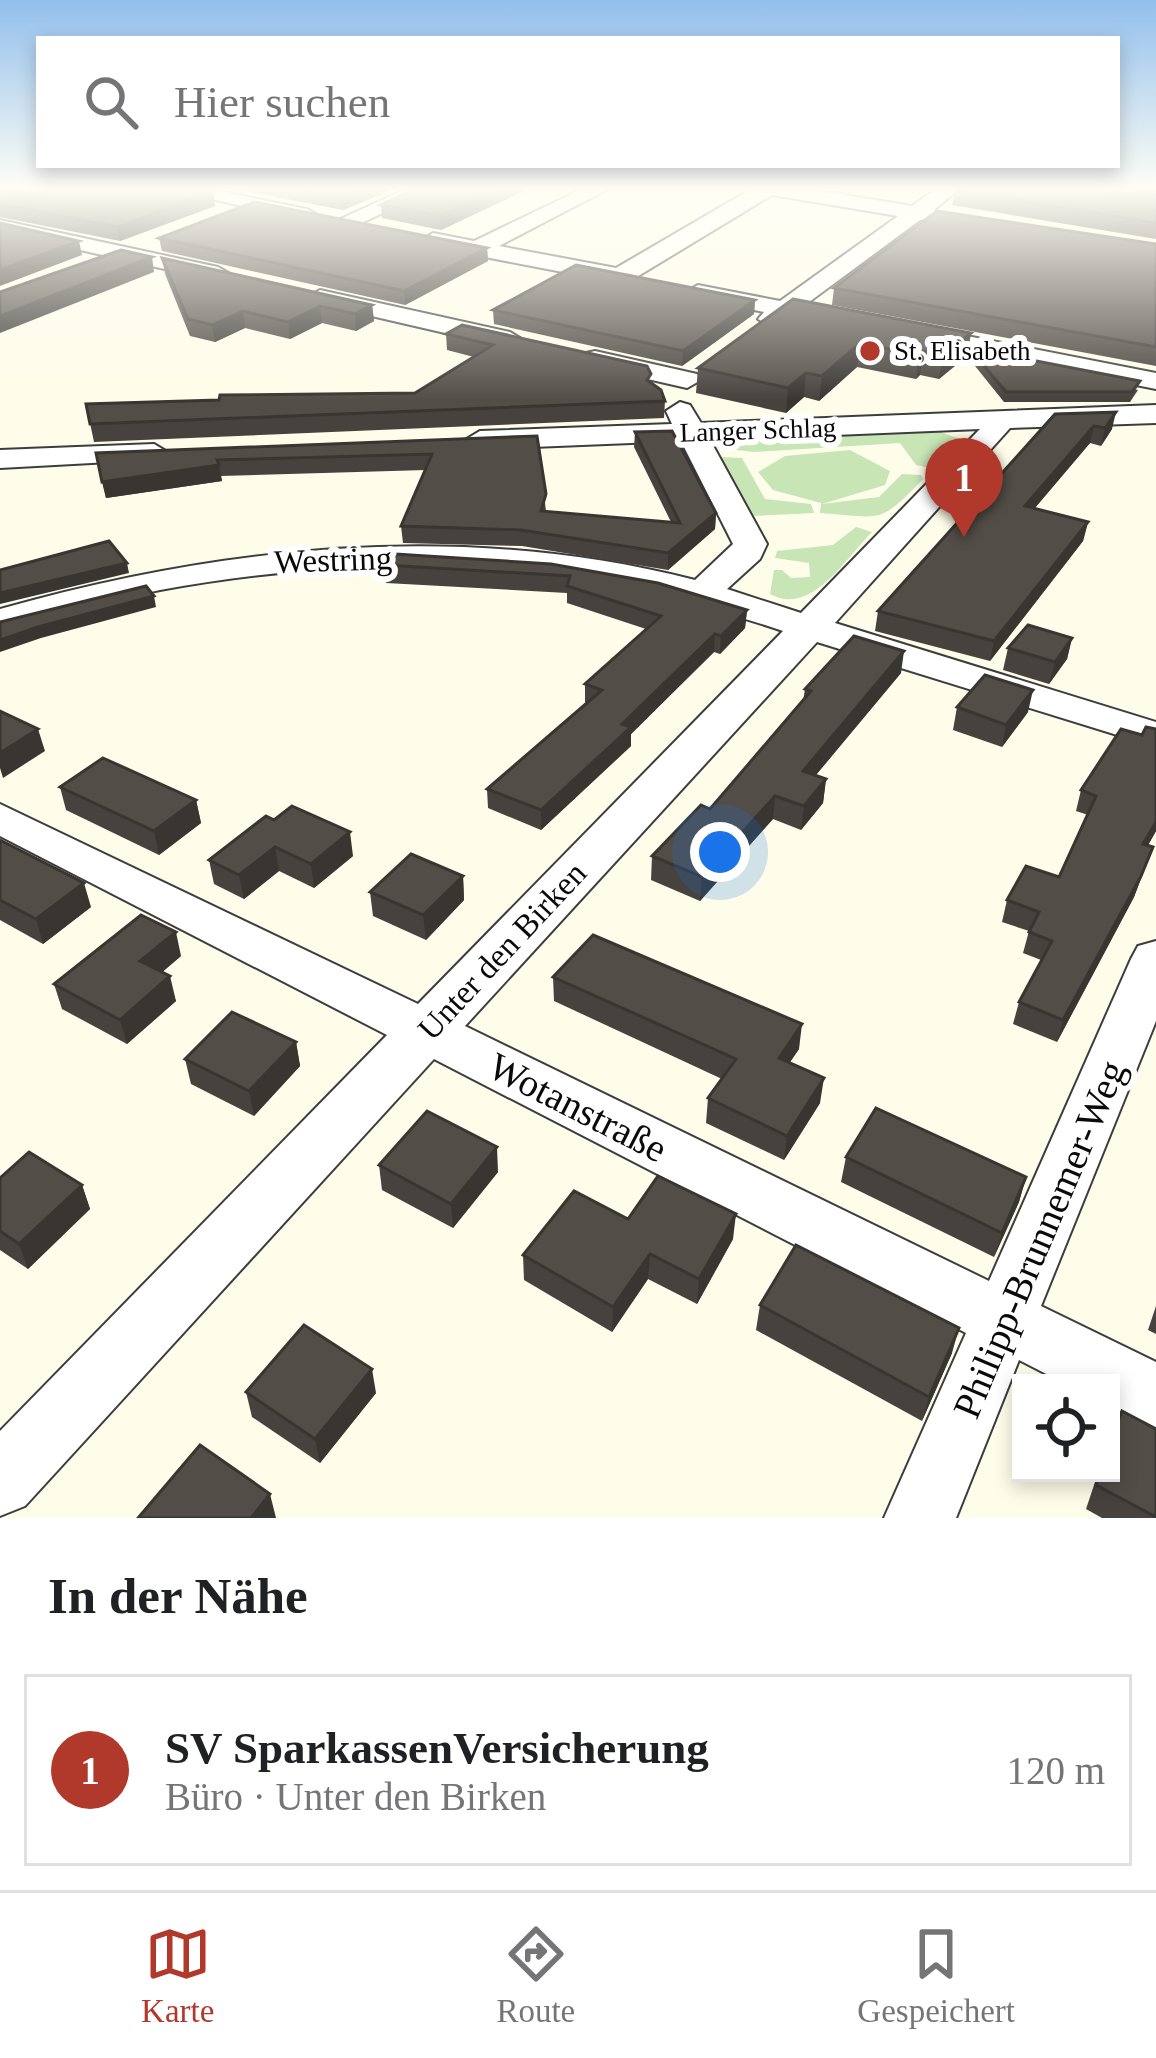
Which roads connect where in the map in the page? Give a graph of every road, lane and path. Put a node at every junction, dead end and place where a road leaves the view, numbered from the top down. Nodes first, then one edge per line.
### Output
1 (106, 259) edge
2 (149, 259) edge
3 (532, 259) edge
4 (648, 259) edge
5 (853, 259) edge
6 (82, 268) edge
7 (619, 276) junction
8 (245, 280) edge
9 (286, 290) edge
10 (784, 309) junction
11 (752, 333) edge
12 (536, 346) edge
13 (579, 356) edge
14 (687, 380) junction
15 (1156, 381) edge
16 (1156, 414) edge
17 (988, 420) junction
18 (690, 433) junction
19 (626, 435) junction
20 (460, 441) edge
21 (175, 452) edge
22 (0, 459) edge
23 (701, 594) junction
24 (0, 620) edge
25 (808, 627) junction
26 (1156, 735) edge
27 (0, 818) edge
28 (1156, 959) edge
29 (427, 1032) junction
30 (1005, 1321) junction
31 (1156, 1396) edge
32 (0, 1481) edge
33 (920, 1518) edge

1 - 6 street
2 - 8 street
3 - 7 street
4 - 7 street
5 - 10 street
7 - 10 street
9 - 12 street
10 - 11 street
10 - 15 street
13 - 14 street
14 - 18 street
14 - 19 street
16 - 17 street, Langer Schlag
17 - 18 street, Langer Schlag
17 - 25 street, Unter den Birken
18 - 19 street, Langer Schlag
18 - 23 street
19 - 20 street, Langer Schlag
21 - 22 street
23 - 24 street, Westring
23 - 25 street, Westring
25 - 26 street, Westring
25 - 29 street, Unter den Birken
27 - 29 street, Wotanstraße
28 - 30 street, Philipp-Brunnemer-Weg
29 - 30 street, Wotanstraße
29 - 32 street, Unter den Birken
30 - 31 street, Wotanstraße
30 - 33 street, Philipp-Brunnemer-Weg

